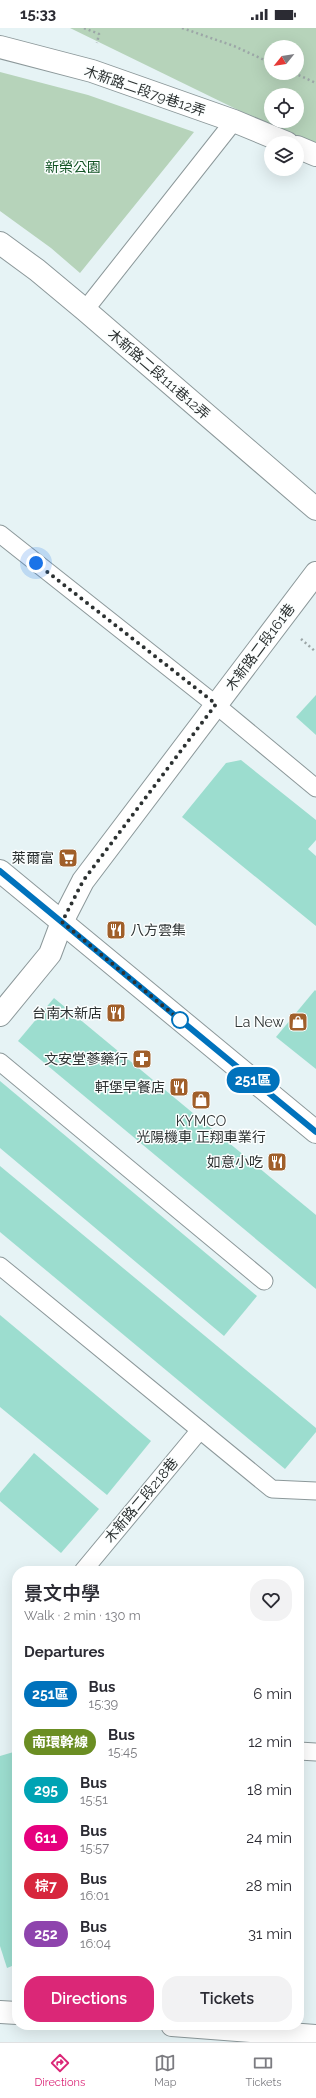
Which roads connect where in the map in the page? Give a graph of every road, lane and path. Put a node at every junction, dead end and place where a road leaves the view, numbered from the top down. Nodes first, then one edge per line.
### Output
1 (182, 28) edge
2 (0, 47) edge
3 (264, 60) edge
4 (304, 78) edge
5 (316, 83) edge
6 (234, 121) junction
7 (270, 136) edge
8 (304, 150) edge
9 (316, 155) edge
10 (0, 243) edge
11 (85, 310) junction
12 (316, 509) edge
13 (0, 534) edge
14 (316, 573) edge
15 (216, 704) junction
16 (316, 788) edge
17 (0, 871) edge
18 (62, 922) junction
19 (0, 1015) edge
20 (0, 1062) edge
21 (316, 1132) edge
22 (0, 1266) edge
23 (264, 1281) dead end
24 (200, 1430) junction
25 (316, 1491) edge
26 (87, 1566) edge
27 (304, 1751) edge
28 (316, 1752) edge
29 (0, 2012) edge
30 (12, 2013) edge
31 (195, 2031) edge
32 (316, 2036) edge

1 - 3 path
2 - 6 street, 木新路二段79巷12弄
4 - 5 path
6 - 7 street, 木新路二段79巷12弄
6 - 11 lane
8 - 9 street
10 - 11 street, 木新路二段111巷12弄
11 - 12 street, 木新路二段111巷12弄
13 - 15 lane
14 - 15 street, 木新路二段161巷
15 - 16 lane
15 - 18 street, 木新路二段161巷
17 - 18 street
18 - 19 street, 木新路二段161巷
18 - 21 street
20 - 23 lane
22 - 24 lane
24 - 25 lane
24 - 26 lane, 木新路二段218巷
27 - 28 lane
29 - 30 street
31 - 32 street

